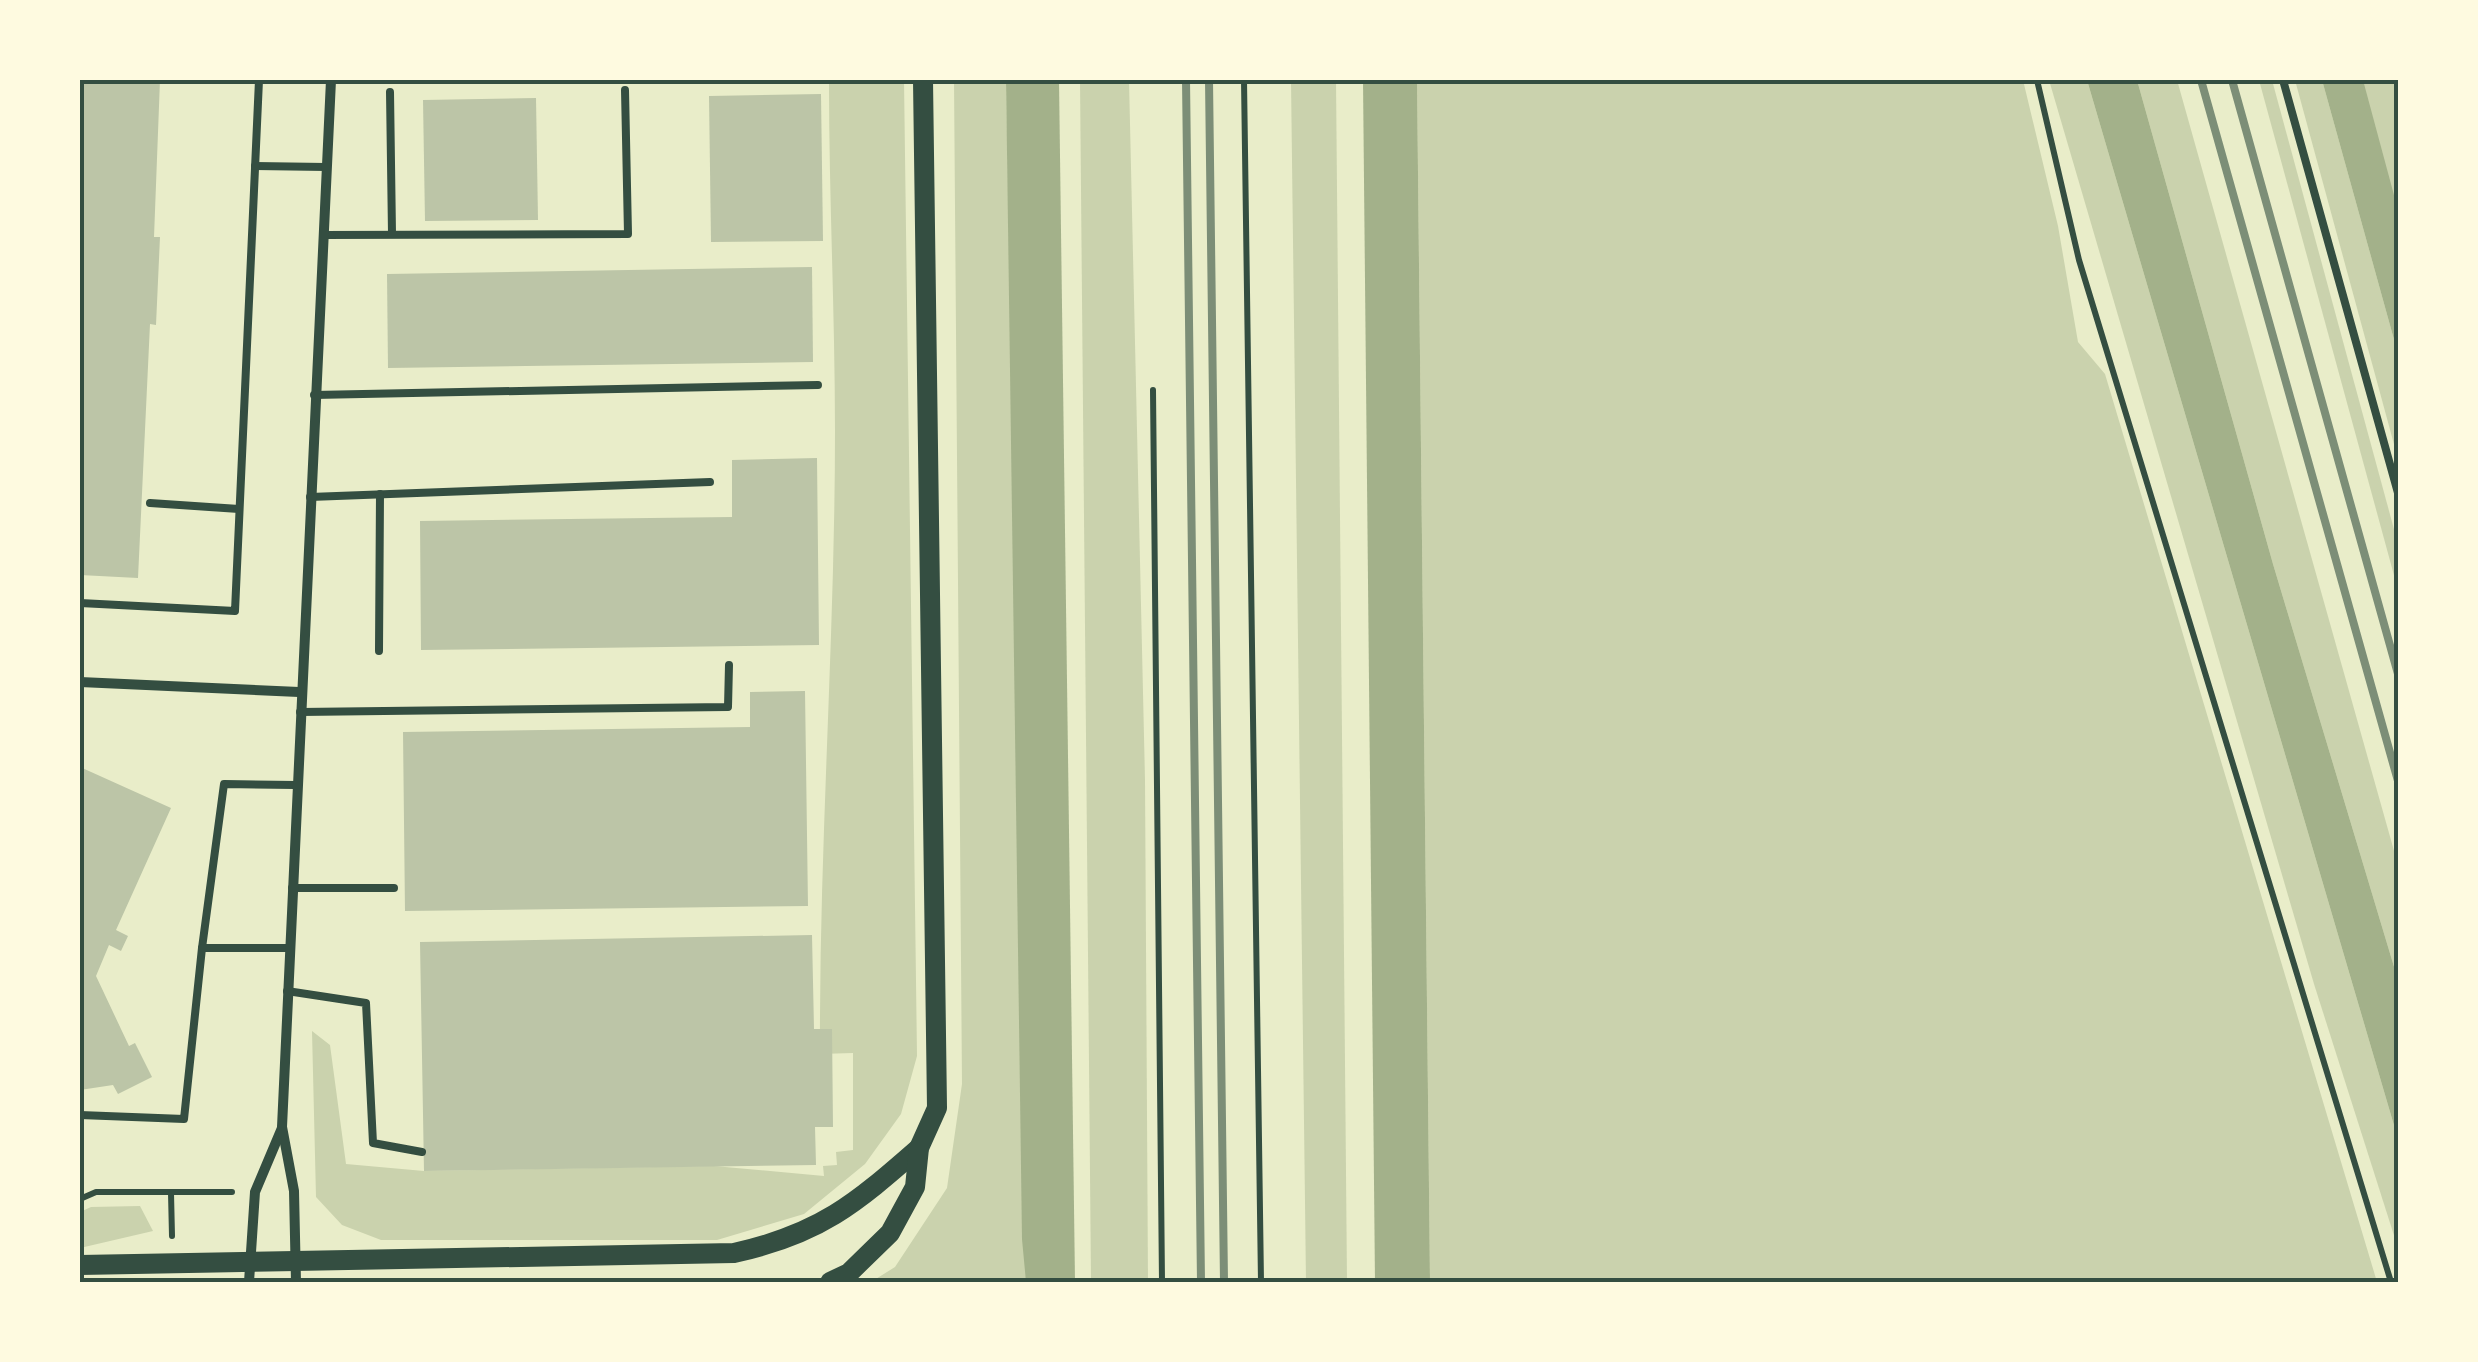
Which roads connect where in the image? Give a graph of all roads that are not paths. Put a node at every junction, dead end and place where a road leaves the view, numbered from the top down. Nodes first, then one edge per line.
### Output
1 (258, 80) edge
2 (331, 80) edge
3 (923, 80) edge
4 (2283, 80) edge
5 (625, 90) dead end
6 (390, 92) dead end
7 (255, 166) junction
8 (326, 167) junction
9 (392, 234) junction
10 (323, 235) junction
11 (818, 385) dead end
12 (314, 394) junction
13 (710, 482) dead end
14 (2398, 493) edge
15 (380, 494) junction
16 (309, 497) junction
17 (150, 503) dead end
18 (240, 509) junction
19 (80, 604) edge
20 (380, 650) dead end
21 (729, 664) dead end
22 (80, 682) edge
23 (299, 692) junction
24 (298, 712) junction
25 (295, 786) junction
26 (292, 888) junction
27 (394, 888) dead end
28 (202, 948) junction
29 (289, 948) junction
30 (288, 990) junction
31 (80, 1116) edge
32 (282, 1127) junction
33 (920, 1148) junction
34 (422, 1152) dead end
35 (80, 1264) edge
36 (250, 1272) edge
37 (296, 1272) edge
38 (830, 1282) edge

1 - 7 lane
2 - 8 street
3 - 33 main road
4 - 14 lane
5 - 9 lane
6 - 9 lane
7 - 8 lane
7 - 18 lane
8 - 10 street
9 - 10 lane
10 - 12 street
11 - 12 lane
12 - 16 street
13 - 15 lane
15 - 16 lane
15 - 20 lane
16 - 23 street
17 - 18 lane
18 - 19 lane
21 - 24 lane
22 - 23 street
23 - 24 street
24 - 25 street
25 - 26 street
25 - 28 lane
26 - 27 lane
26 - 29 street
28 - 29 lane
28 - 31 lane
29 - 30 street
30 - 32 street
30 - 34 lane
32 - 36 street
32 - 37 street
33 - 37 main road
33 - 38 main road
35 - 36 main road
36 - 37 main road

